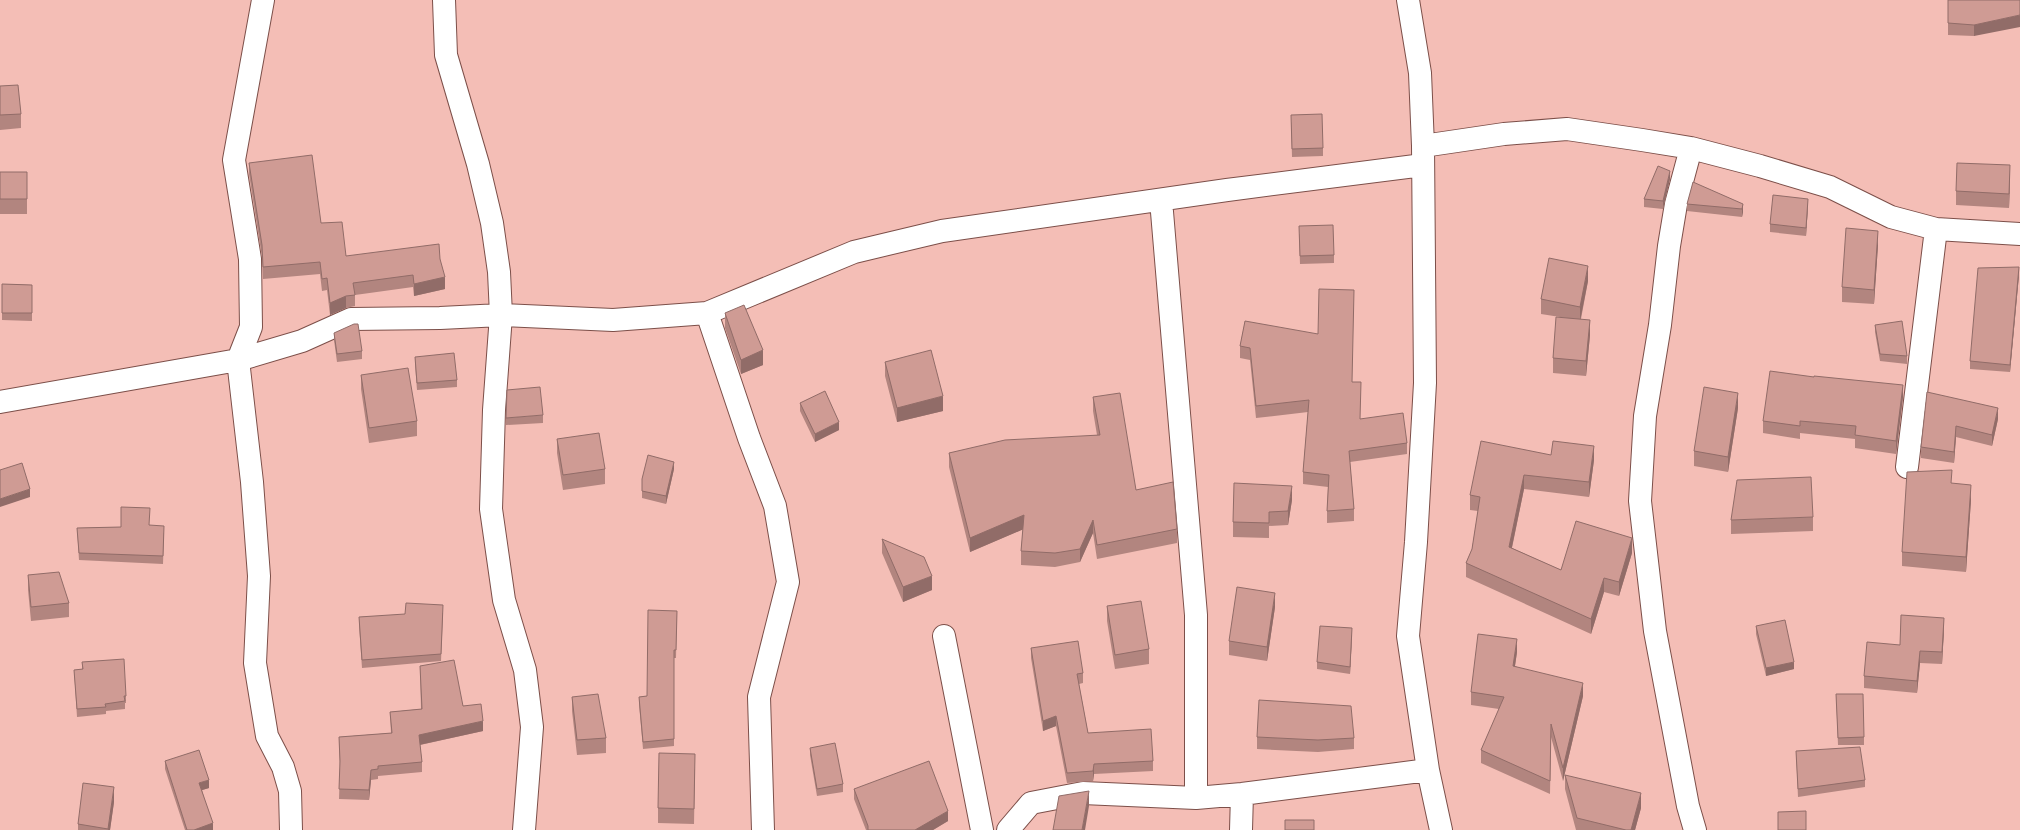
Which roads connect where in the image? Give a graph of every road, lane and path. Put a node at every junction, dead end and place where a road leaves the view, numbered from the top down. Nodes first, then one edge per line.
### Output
1 (263, 0) edge
2 (444, 0) edge
3 (1408, 0) edge
4 (1691, 148) junction
5 (1423, 156) junction
6 (1161, 200) junction
7 (1936, 229) junction
8 (2020, 234) edge
9 (707, 313) junction
10 (501, 315) junction
11 (238, 360) junction
12 (0, 402) edge
13 (1907, 467) dead end
14 (944, 636) dead end
15 (1428, 770) junction
16 (1242, 794) junction
17 (1196, 798) junction
18 (291, 830) edge
19 (524, 830) edge
20 (764, 830) edge
21 (982, 830) edge
22 (1008, 830) edge
23 (1241, 830) edge
24 (1441, 830) edge
25 (1695, 830) edge

1 - 11 street
2 - 10 street
3 - 5 street
4 - 5 street
4 - 7 street
4 - 25 street
5 - 6 street
5 - 15 street
6 - 9 street
6 - 17 street
7 - 8 street
7 - 13 street
9 - 10 street
9 - 20 street
10 - 11 street
10 - 19 street
11 - 12 street
11 - 18 street
14 - 21 street
15 - 16 street
15 - 24 street
16 - 17 street
16 - 23 street
17 - 22 street

